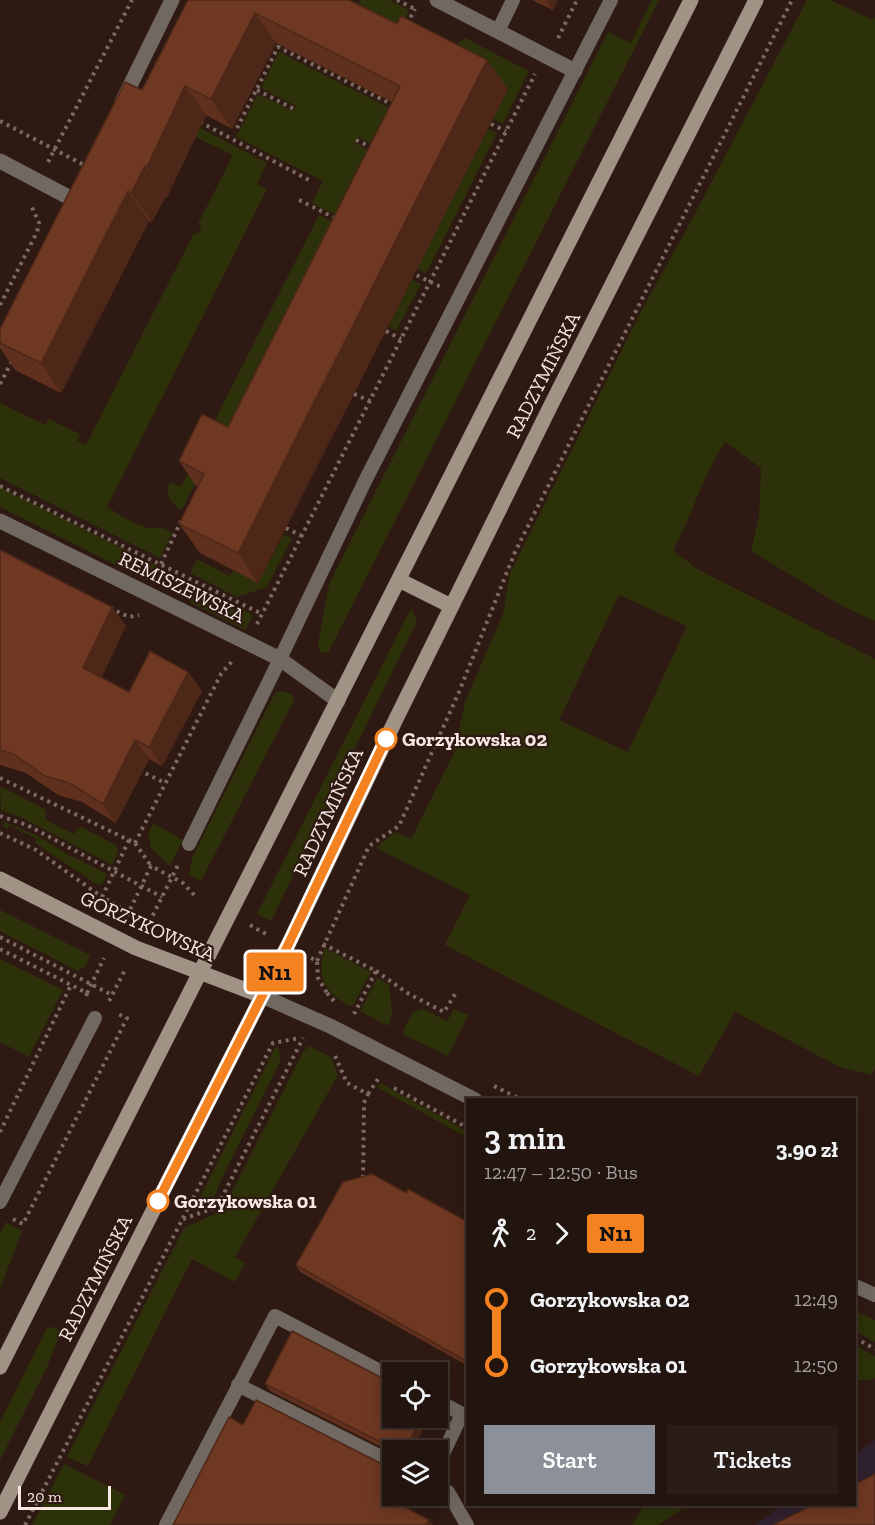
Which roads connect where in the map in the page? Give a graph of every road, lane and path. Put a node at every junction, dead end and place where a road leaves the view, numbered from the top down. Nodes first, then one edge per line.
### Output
1 (132, 0) edge
2 (172, 0) edge
3 (397, 0) edge
4 (437, 0) edge
5 (513, 0) edge
6 (611, 0) edge
7 (691, 0) edge
8 (756, 0) edge
9 (792, 0) edge
10 (415, 9) junction
11 (424, 13) dead end
12 (406, 26) edge
13 (498, 31) junction
14 (537, 68) dead end
15 (575, 71) junction
16 (256, 90) junction
17 (294, 109) dead end
18 (405, 112) edge
19 (115, 115) edge
20 (190, 117) edge
21 (0, 121) edge
22 (490, 124) dead end
23 (237, 128) dead end
24 (506, 131) junction
25 (356, 140) dead end
26 (55, 149) junction
27 (375, 149) edge
28 (0, 161) edge
29 (89, 168) joint
30 (309, 180) dead end
31 (39, 182) junction
32 (299, 200) dead end
33 (339, 220) edge
34 (413, 264) dead end
35 (410, 272) junction
36 (407, 278) dead end
37 (430, 282) junction
38 (459, 296) junction
39 (0, 304) edge
40 (386, 331) dead end
41 (401, 339) junction
42 (16, 354) edge
43 (0, 384) edge
44 (354, 394) dead end
45 (370, 401) junction
46 (0, 486) edge
47 (182, 520) edge
48 (0, 521) edge
49 (286, 528) dead end
50 (302, 536) junction
51 (161, 564) junction
52 (399, 580) junction
53 (452, 606) junction
54 (109, 607) edge
55 (262, 614) junction
56 (148, 619) dead end
57 (248, 643) junction
58 (222, 657) dead end
59 (280, 659) junction
60 (231, 662) junction
61 (338, 701) junction
62 (137, 769) dead end
63 (0, 778) edge
64 (165, 783) junction
65 (0, 816) edge
66 (0, 832) edge
67 (129, 840) junction
68 (135, 843) junction
69 (189, 844) dead end
70 (151, 866) junction
71 (114, 872) junction
72 (0, 879) edge
73 (142, 886) junction
74 (102, 897) junction
75 (162, 897) dead end
76 (196, 897) dead end
77 (250, 926) dead end
78 (266, 934) dead end
79 (0, 937) edge
80 (323, 944) junction
81 (104, 958) dead end
82 (311, 958) dead end
83 (317, 961) junction
84 (376, 971) junction
85 (199, 972) junction
86 (91, 984) junction
87 (71, 985) dead end
88 (457, 991) dead end
89 (87, 993) dead end
90 (112, 995) dead end
91 (262, 996) junction
92 (323, 999) dead end
93 (353, 1015) dead end
94 (95, 1018) dead end
95 (305, 1033) dead end
96 (303, 1038) junction
97 (311, 1042) dead end
98 (327, 1051) dead end
99 (335, 1056) junction
100 (344, 1060) dead end
101 (369, 1074) dead end
102 (378, 1079) junction
103 (368, 1094) junction
104 (471, 1098) edge
105 (466, 1127) edge
106 (0, 1132) edge
107 (363, 1184) edge
108 (0, 1202) edge
109 (182, 1220) junction
110 (856, 1286) edge
111 (875, 1295) edge
112 (856, 1339) edge
113 (875, 1349) edge
114 (0, 1367) edge
115 (382, 1372) edge
116 (238, 1385) junction
117 (448, 1406) edge
118 (448, 1443) edge
119 (382, 1457) edge
120 (448, 1492) edge
121 (0, 1512) edge
122 (25, 1525) edge
123 (166, 1525) edge
124 (467, 1525) edge

1 - 26 path
2 - 19 street
3 - 10 path
4 - 13 street
5 - 13 lane
6 - 15 lane
7 - 52 main road, RADZYMIŃSKA
8 - 53 main road, RADZYMIŃSKA
9 - 80 path
10 - 11 path
10 - 12 path
13 - 15 street
14 - 24 path
15 - 38 lane
16 - 17 path
16 - 18 path
16 - 23 path
20 - 30 path
21 - 26 path
22 - 24 path
24 - 37 path
25 - 27 path
26 - 29 path
26 - 31 path
28 - 31 street
29 - 31 street
31 - 39 path
32 - 33 path
34 - 35 path
35 - 36 path
35 - 37 path
37 - 38 path
37 - 41 path
38 - 59 lane
40 - 41 path
41 - 45 path
42 - 43 path
44 - 45 path
45 - 50 path
46 - 51 path
47 - 51 path
48 - 57 street, REMISZEWSKA
49 - 50 path
50 - 55 path
51 - 55 path
52 - 53 main road
52 - 61 main road, RADZYMIŃSKA
53 - 91 main road, RADZYMIŃSKA
54 - 56 path
55 - 57 path
57 - 59 street, REMISZEWSKA
57 - 60 path
58 - 60 path
59 - 61 street, REMISZEWSKA
59 - 69 lane
60 - 64 path
61 - 85 main road, RADZYMIŃSKA
62 - 64 path
63 - 67 path
64 - 68 path
65 - 71 path
66 - 74 path
67 - 68 path
67 - 71 path
68 - 70 path
70 - 73 path
70 - 76 path
71 - 73 path
71 - 74 path
72 - 85 main road, GORZYKOWSKA
73 - 74 path
73 - 75 path
77 - 78 path
79 - 86 path
80 - 83 path
80 - 84 path
81 - 86 path
82 - 83 path
83 - 92 path
84 - 88 path
84 - 93 path
85 - 91 main road, GORZYKOWSKA
85 - 114 main road, RADZYMIŃSKA
86 - 89 path
86 - 90 path
87 - 106 path
91 - 104 street, GORZYKOWSKA
91 - 121 main road, RADZYMIŃSKA
94 - 108 lane
95 - 96 path
96 - 97 path
96 - 109 path
96 - 109 path
98 - 99 path
99 - 100 path
99 - 103 path
101 - 102 path
102 - 103 path
102 - 105 path
103 - 107 path
109 - 122 path
110 - 111 lane
112 - 113 path
115 - 116 lane
116 - 119 lane
116 - 123 lane
117 - 118 lane
120 - 124 lane

